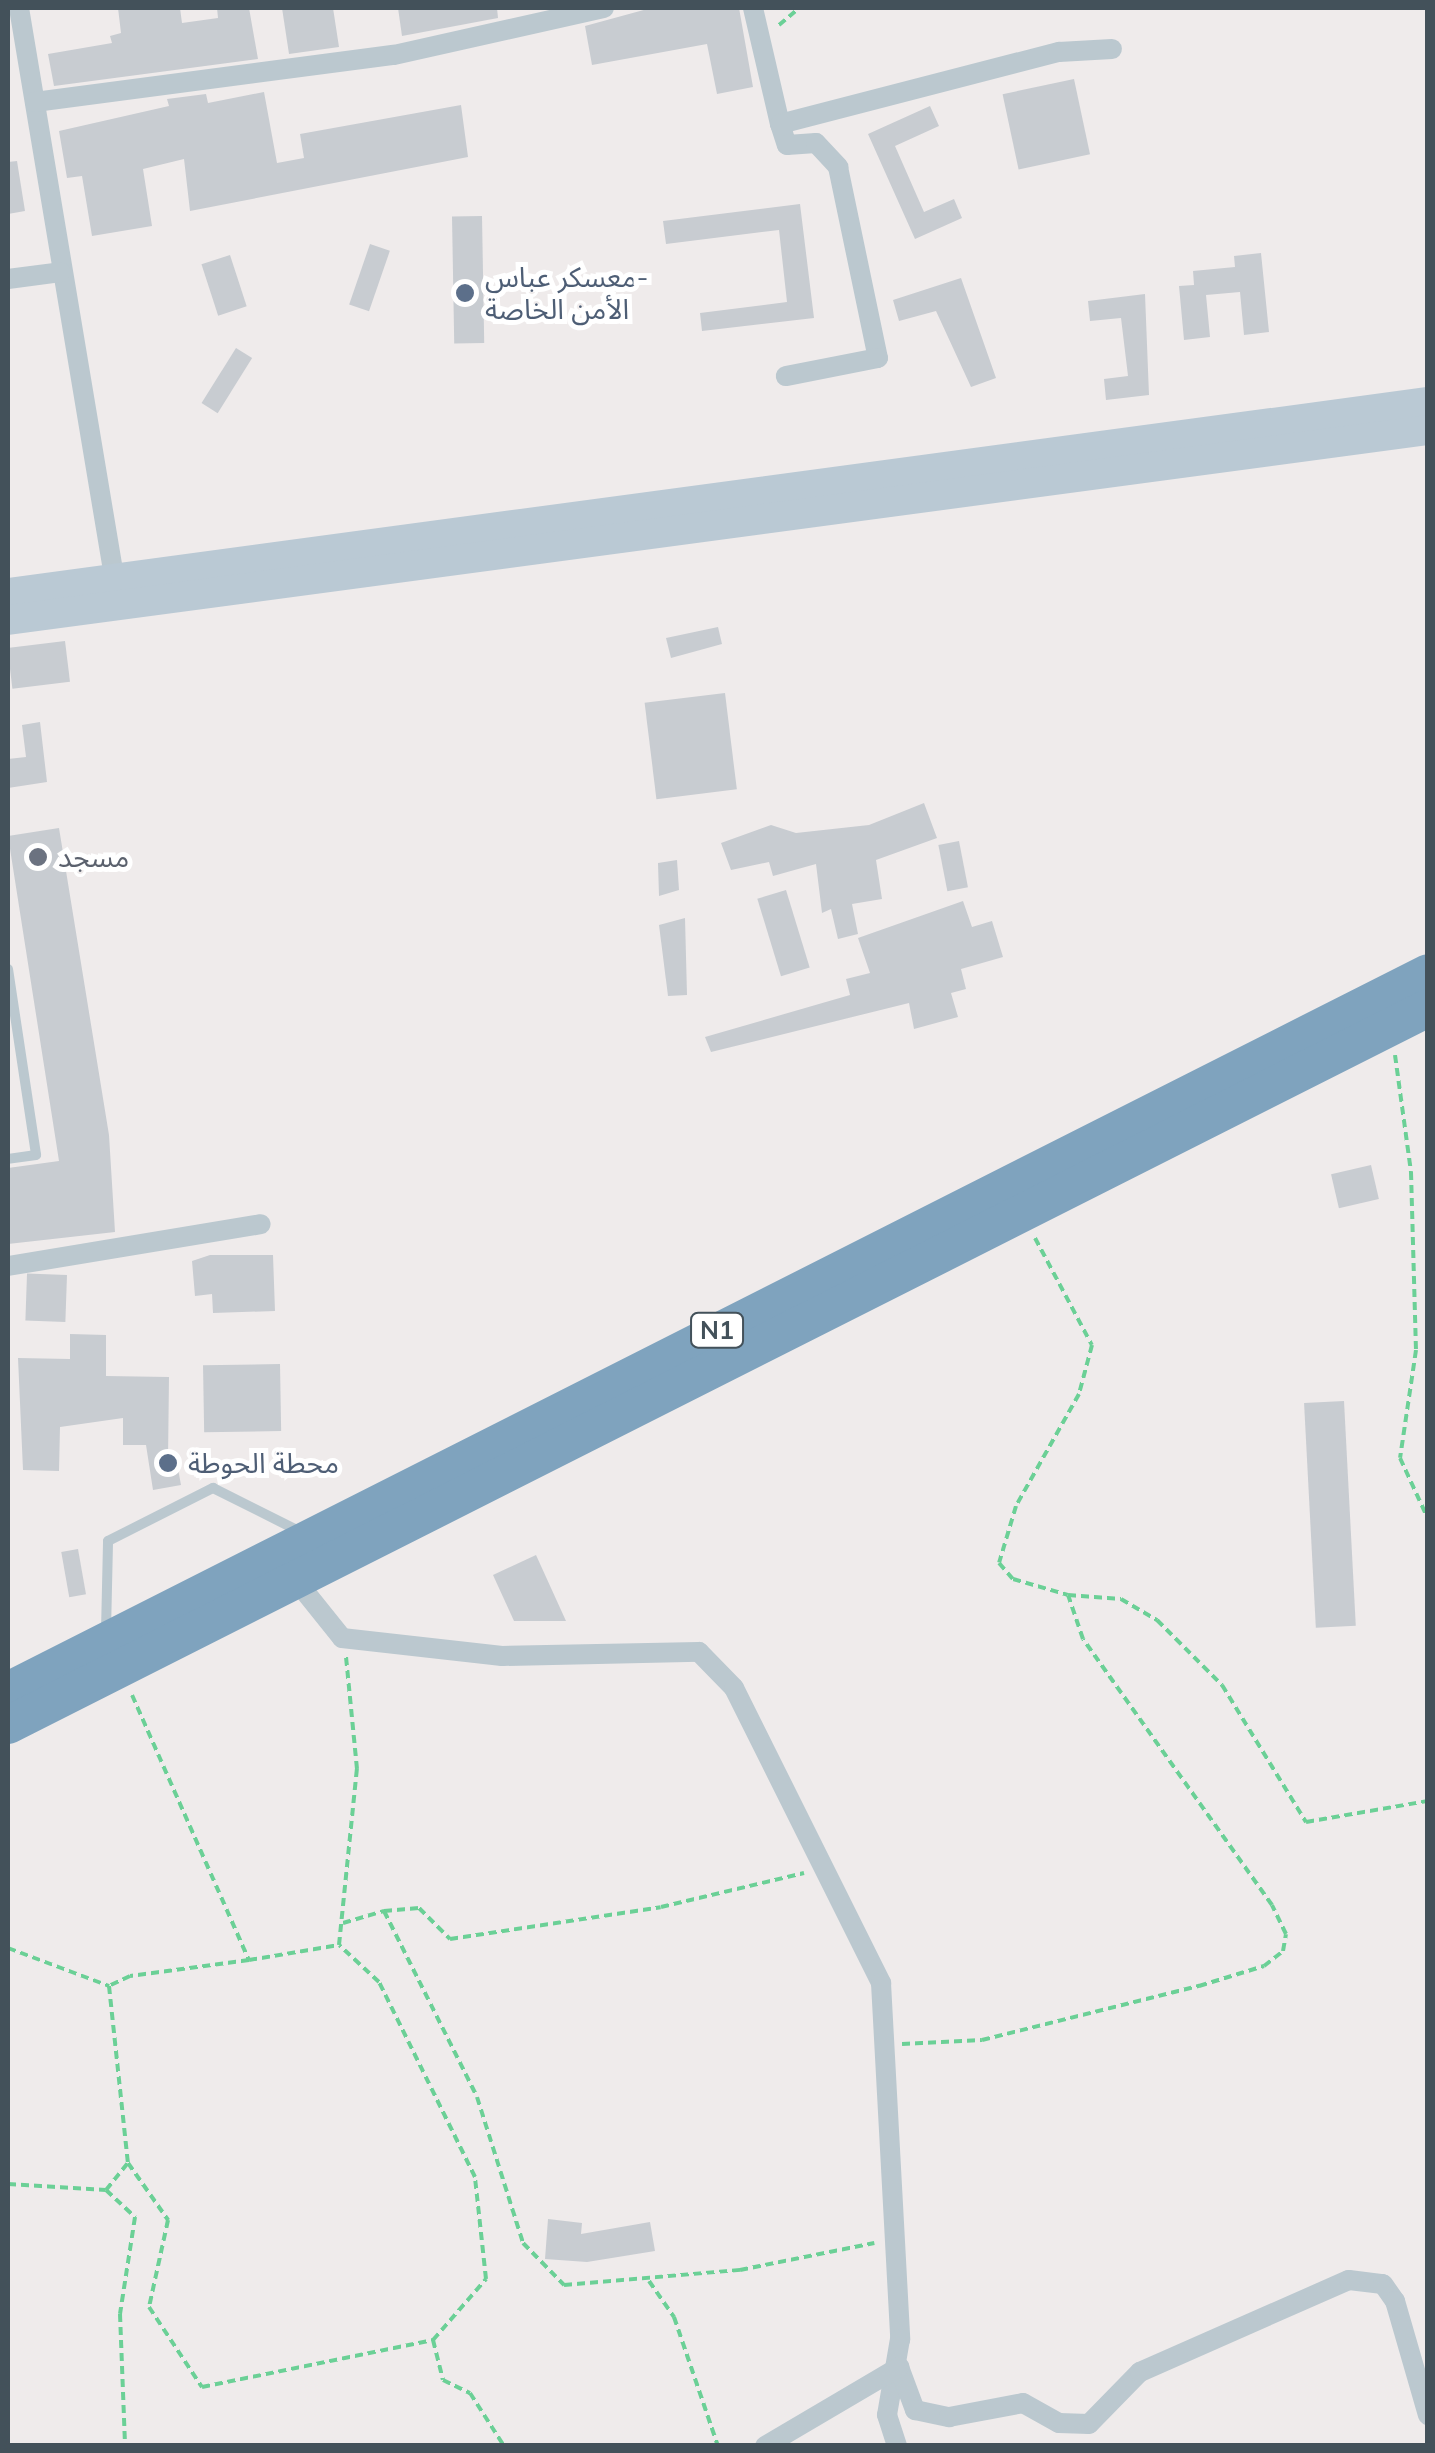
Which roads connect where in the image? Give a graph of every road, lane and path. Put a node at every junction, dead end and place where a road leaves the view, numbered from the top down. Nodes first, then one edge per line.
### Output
1 (20, 8) edge
2 (604, 8) edge
3 (753, 8) edge
4 (799, 8) edge
5 (761, 42) junction
6 (1112, 49) dead end
7 (34, 102) junction
8 (780, 124) junction
9 (61, 272) junction
10 (8, 279) edge
11 (786, 376) dead end
12 (1428, 402) edge
13 (1428, 430) edge
14 (1282, 436) junction
15 (8, 592) edge
16 (116, 592) junction
17 (8, 620) edge
18 (8, 969) edge
19 (1428, 973) edge
20 (1428, 1008) edge
21 (1391, 1026) junction
22 (8, 1159) edge
23 (1020, 1213) junction
24 (260, 1224) dead end
25 (8, 1266) edge
26 (1428, 1519) edge
27 (309, 1536) junction
28 (294, 1578) junction
29 (1068, 1596) junction
30 (342, 1638) junction
31 (112, 1654) junction
32 (8, 1691) edge
33 (8, 1725) edge
34 (1428, 1801) edge
35 (821, 1870) junction
36 (384, 1911) junction
37 (343, 1923) junction
38 (338, 1945) junction
39 (8, 1948) edge
40 (249, 1960) junction
41 (109, 1986) junction
42 (887, 2045) junction
43 (128, 2164) junction
44 (8, 2184) edge
45 (106, 2190) junction
46 (893, 2246) junction
47 (648, 2280) junction
48 (432, 2340) junction
49 (900, 2368) junction
50 (1428, 2415) edge
51 (125, 2446) edge
52 (504, 2446) edge
53 (718, 2446) edge
54 (765, 2446) edge
55 (897, 2446) edge

1 - 7 street
2 - 7 street
3 - 5 street
4 - 5 path
5 - 8 street
6 - 8 street
7 - 9 street
8 - 11 street
9 - 10 street
9 - 16 street
12 - 14 main road
13 - 14 main road
14 - 16 main road
15 - 16 main road
16 - 17 main road
18 - 22 lane
19 - 27 highway, N1 / N1
20 - 21 highway, N1
21 - 23 highway, N1
21 - 26 path
23 - 28 highway, N1
23 - 29 path
24 - 25 street
27 - 31 highway, N1 / N1
27 - 31 lane
28 - 30 street
28 - 31 highway, N1
29 - 34 path
29 - 42 path
30 - 35 street
30 - 37 path
31 - 32 highway, N1 / N1
31 - 33 highway, N1
31 - 40 path
35 - 36 path
35 - 42 street
36 - 37 path
36 - 47 path
37 - 38 path
38 - 40 path
38 - 48 path
39 - 41 path
40 - 41 path
41 - 43 path
42 - 46 street
43 - 45 path
43 - 48 path
44 - 45 path
45 - 51 path
46 - 47 path
46 - 49 street
47 - 53 path
48 - 52 path
49 - 50 street
49 - 54 street
49 - 55 street

